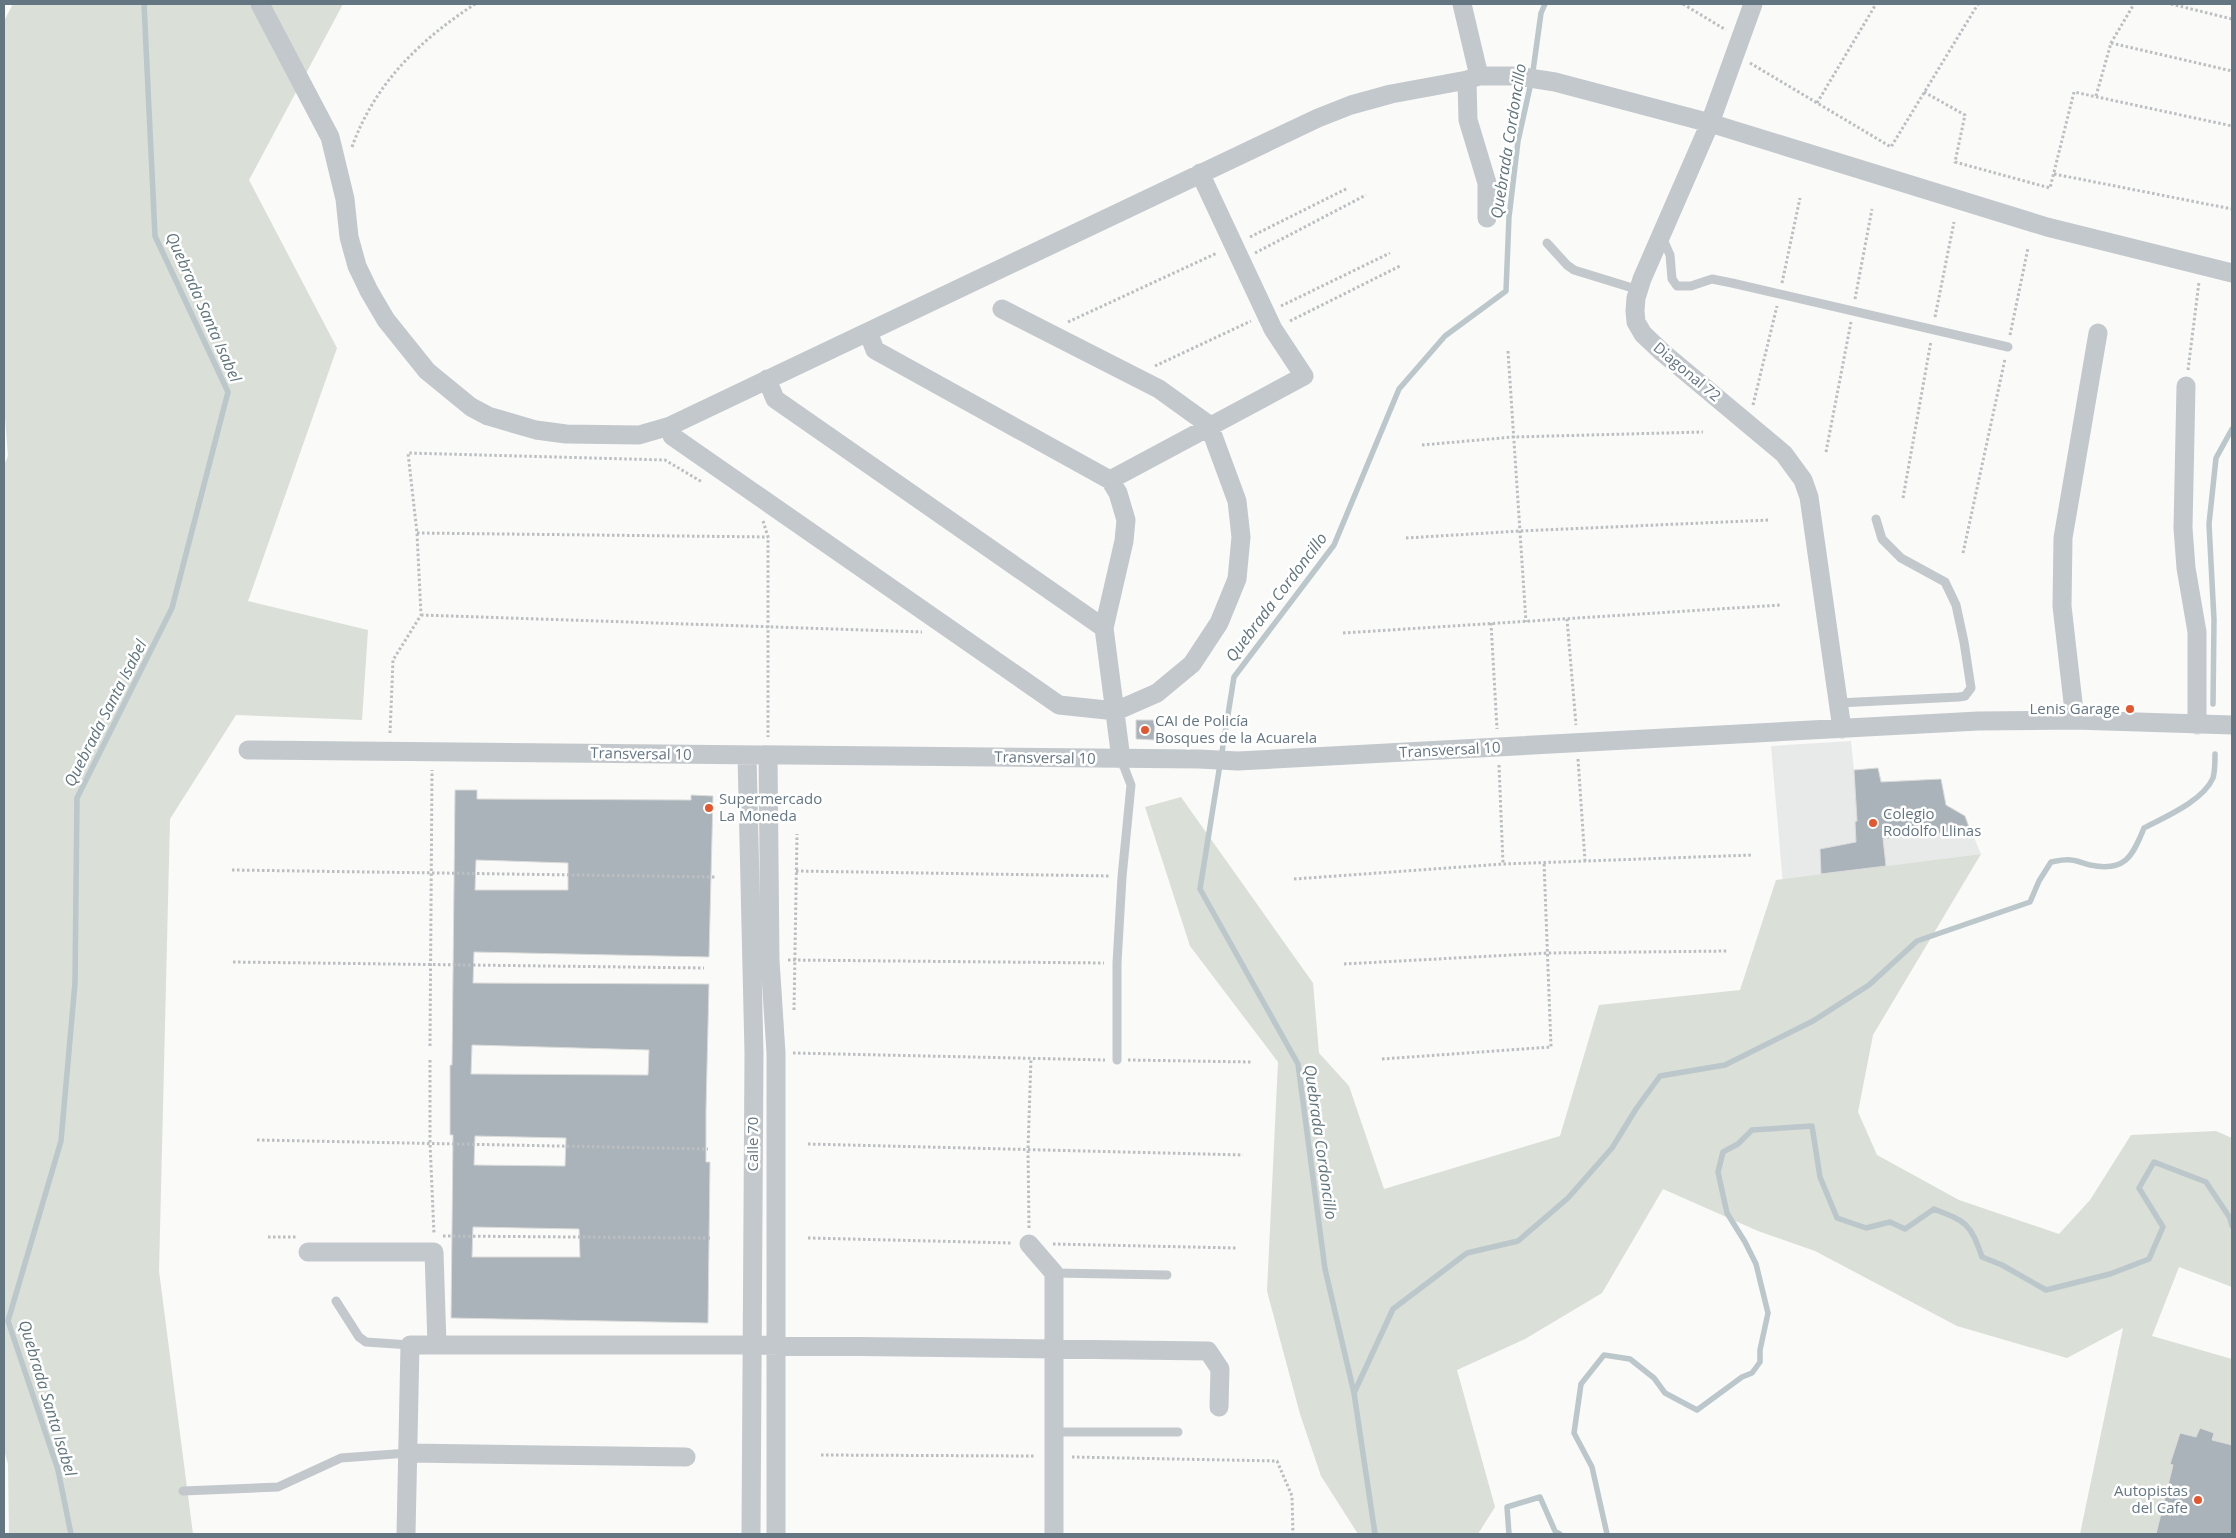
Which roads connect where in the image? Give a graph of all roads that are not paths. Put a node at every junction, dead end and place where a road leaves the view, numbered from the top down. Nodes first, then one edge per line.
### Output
1 (260, 4) edge
2 (1462, 4) edge
3 (1753, 4) edge
4 (1473, 78) junction
5 (1710, 123) junction
6 (1200, 174) junction
7 (1487, 218) dead end
8 (1662, 237) junction
9 (1547, 243) dead end
10 (2232, 273) edge
11 (1639, 290) junction
12 (1002, 309) dead end
13 (868, 332) junction
14 (2098, 332) dead end
15 (2008, 347) road end
16 (767, 379) junction
17 (2186, 386) road end
18 (1209, 425) junction
19 (670, 426) junction
20 (1110, 480) junction
21 (1876, 519) dead end
22 (1104, 628) junction
23 (1838, 703) junction
24 (1116, 711) junction
25 (2075, 720) junction
26 (2197, 725) junction
27 (2232, 726) edge
28 (1842, 729) junction
29 (248, 750) dead end
30 (747, 755) junction
31 (768, 755) junction
32 (1121, 759) junction
33 (1117, 1060) road end
34 (1029, 1244) road end
35 (308, 1252) dead end
36 (1054, 1273) junction
37 (1167, 1275) dead end
38 (336, 1302) dead end
39 (410, 1345) junction
40 (437, 1345) junction
41 (752, 1345) junction
42 (777, 1345) junction
43 (1054, 1348) junction
44 (1219, 1407) dead end
45 (1054, 1432) junction
46 (1178, 1432) dead end
47 (408, 1453) junction
48 (686, 1457) dead end
49 (183, 1491) dead end
50 (406, 1534) edge
51 (751, 1534) edge
52 (776, 1534) edge
53 (1054, 1534) edge

1 - 19 street
2 - 4 street
3 - 5 street, Diagonal 72
4 - 5 street
4 - 6 street
4 - 7 street
5 - 8 street, Diagonal 72
5 - 10 street
6 - 13 street
6 - 18 street
8 - 11 street, Diagonal 72
8 - 15 lane
9 - 11 lane
11 - 23 street, Diagonal 72
12 - 18 street
13 - 16 street
13 - 20 street
14 - 25 street
16 - 19 street
16 - 22 street
17 - 26 street
18 - 20 street
18 - 24 street
19 - 24 street
20 - 22 street
21 - 23 lane
22 - 24 street
23 - 28 street, Diagonal 72
24 - 32 street
25 - 26 street, Transversal 10
25 - 28 street, Transversal 10
26 - 27 street, Transversal 10
28 - 32 street, Transversal 10
29 - 30 street, Transversal 10
30 - 31 street, Transversal 10
30 - 41 street, Calle 70
31 - 32 street, Transversal 10
31 - 42 street, Calle 70
32 - 33 lane
34 - 36 street
35 - 40 street
36 - 37 lane
36 - 43 street
38 - 39 lane
39 - 40 street
39 - 47 street
40 - 41 street
41 - 42 street
41 - 51 street, Calle 70
42 - 43 street
42 - 52 street, Calle 70
43 - 44 street
43 - 45 street
45 - 46 lane
45 - 53 street
47 - 48 street
47 - 49 lane
47 - 50 street

